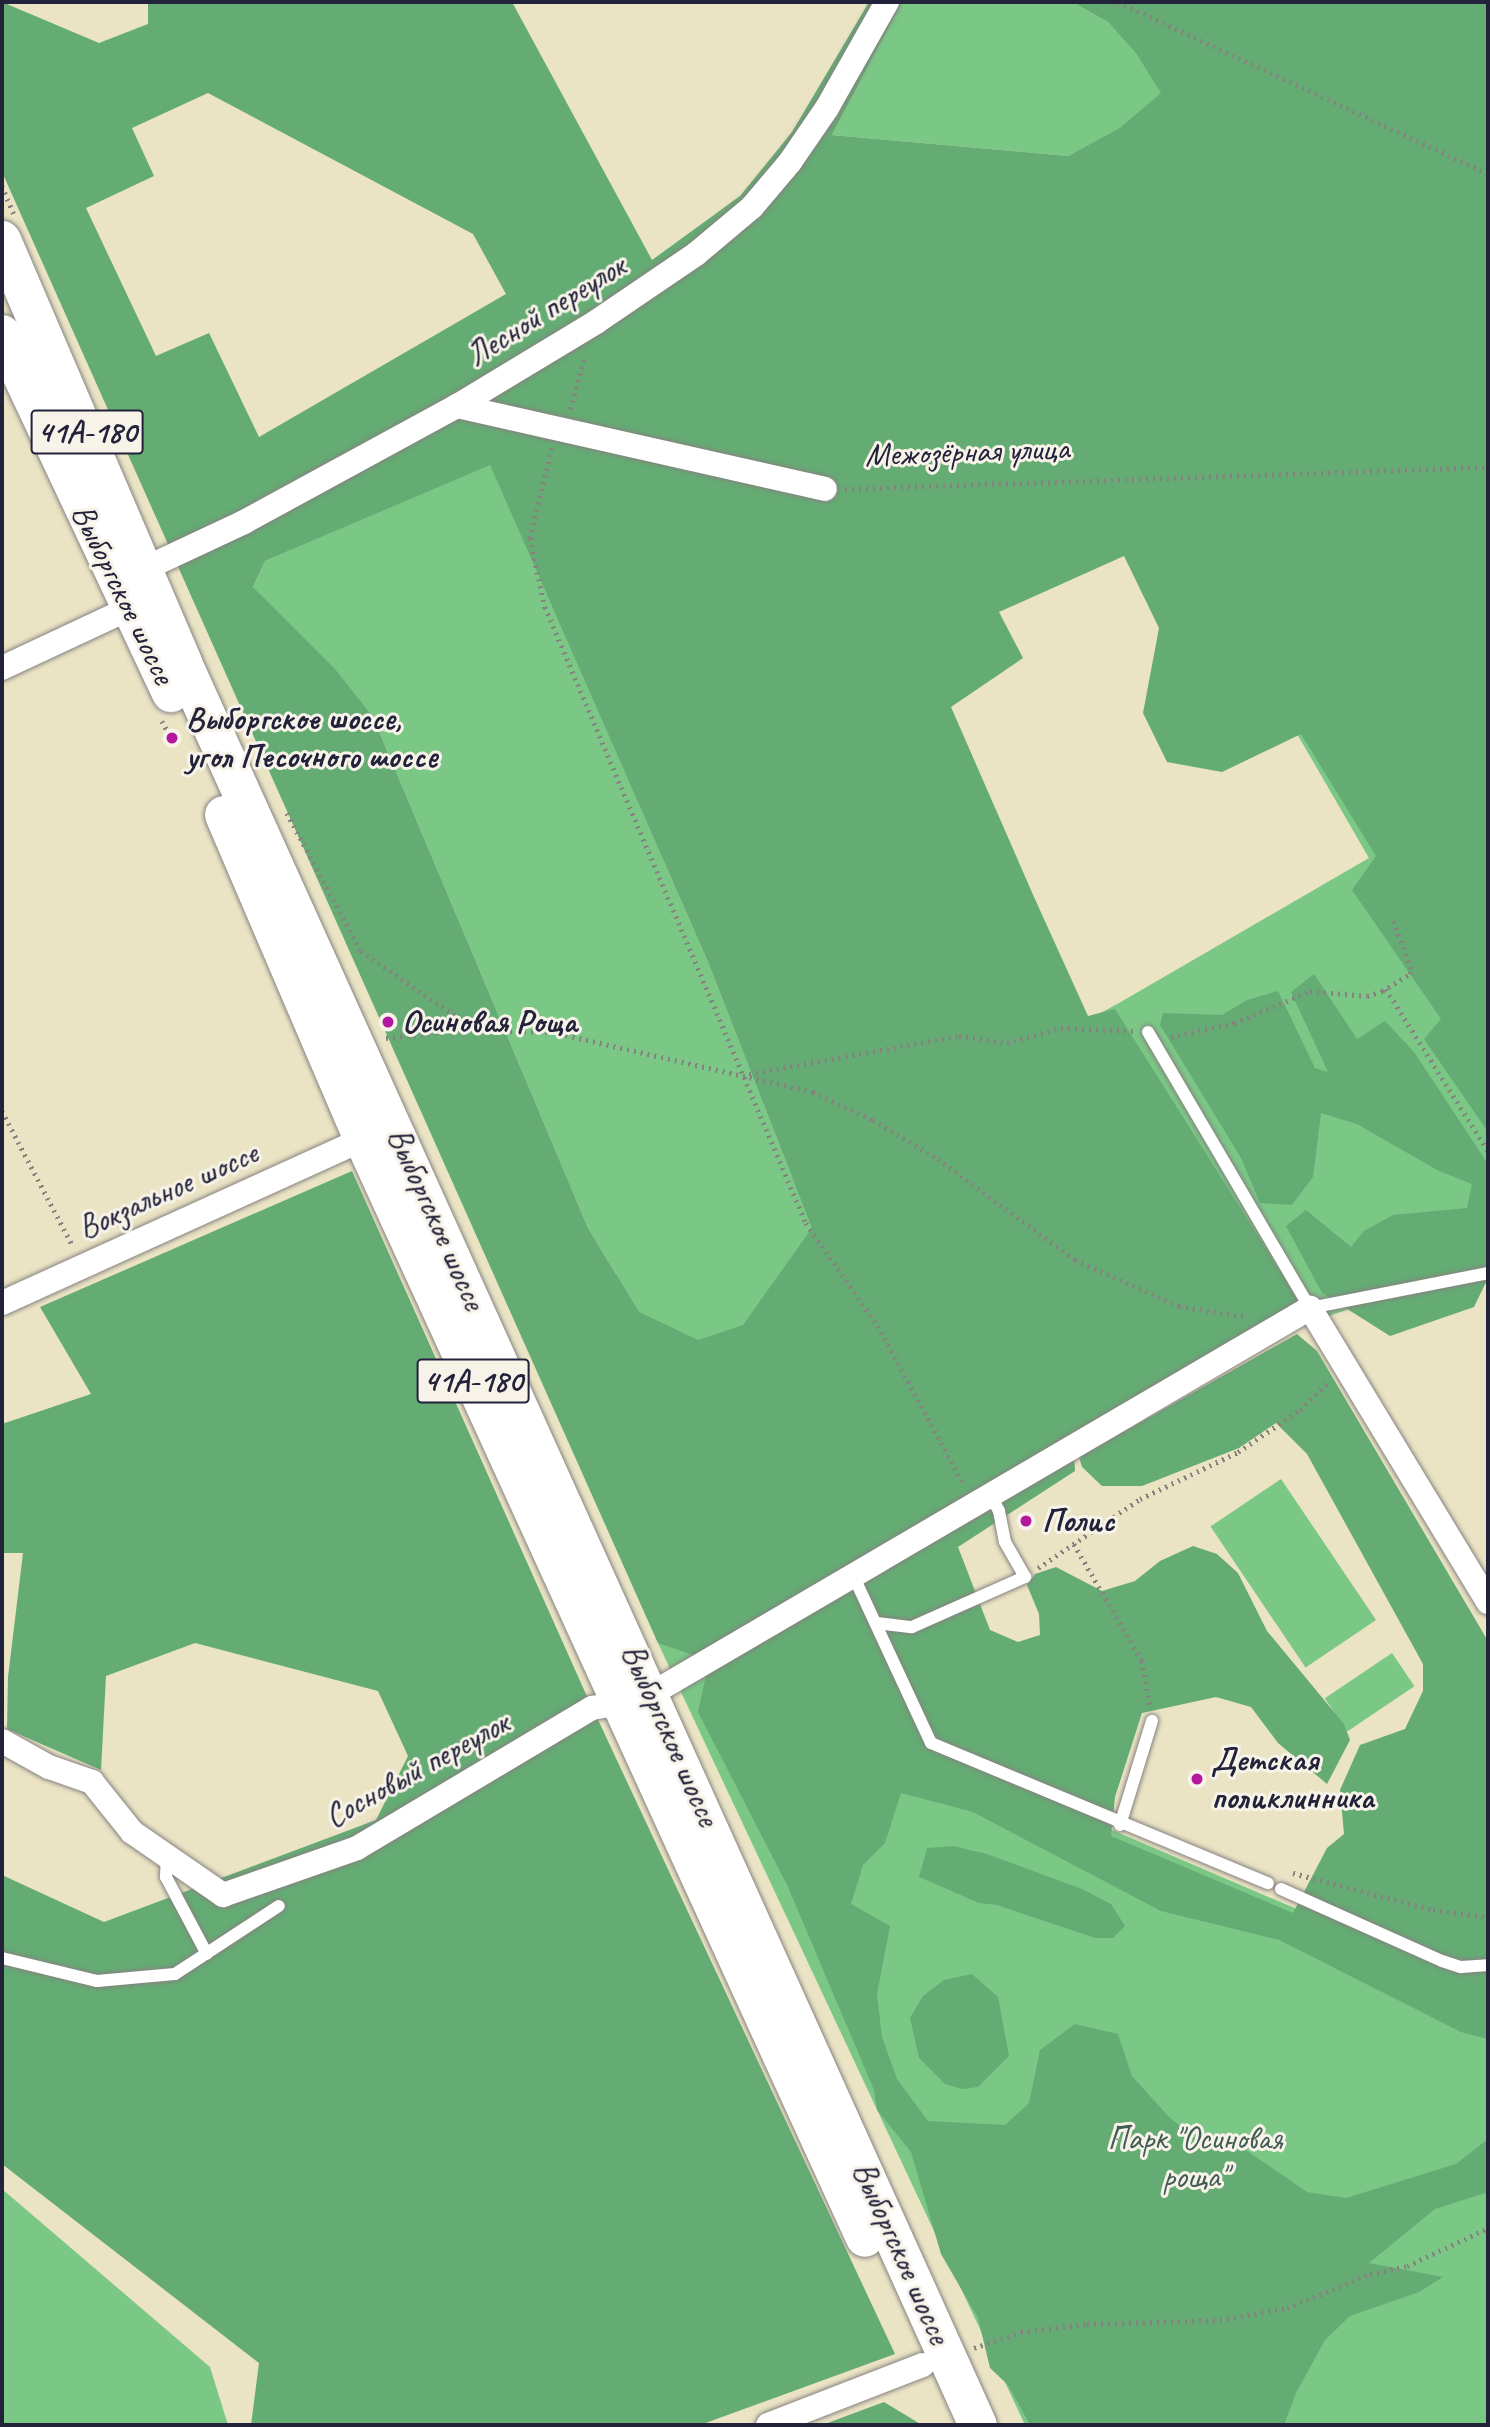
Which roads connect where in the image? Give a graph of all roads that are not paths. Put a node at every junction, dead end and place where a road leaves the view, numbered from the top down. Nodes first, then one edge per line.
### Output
1 (887, 2) edge
2 (2, 240) edge
3 (2, 334) edge
4 (457, 405) junction
5 (825, 489) road end
6 (146, 568) junction
7 (128, 609) junction
8 (2, 668) edge
9 (1150, 1035) road end
10 (363, 1139) junction
11 (1488, 1273) edge
12 (2, 1303) edge
13 (1300, 1314) junction
14 (983, 1499) junction
15 (853, 1575) junction
16 (1488, 1602) edge
17 (877, 1623) junction
18 (636, 1699) junction
19 (1152, 1721) road end
20 (2, 1741) edge
21 (1120, 1825) junction
22 (167, 1856) junction
23 (1268, 1883) dead end
24 (1281, 1889) dead end
25 (279, 1906) dead end
26 (207, 1954) junction
27 (2, 1958) edge
28 (1488, 1965) edge
29 (923, 2365) junction
30 (768, 2425) edge
31 (950, 2425) edge
32 (978, 2425) edge

1 - 4 street, Лесной переулок
2 - 6 main road, Выборгское шоссе / 41А-180
3 - 7 main road, Выборгское шоссе / 41А-180
4 - 5 street, Межозёрная улица
4 - 6 street, Лесной переулок
6 - 18 main road, Выборгское шоссе / 41А-180
7 - 8 street
7 - 10 main road, Выборгское шоссе / 41А-180
9 - 13 lane
10 - 12 street, Вокзальное шоссе
10 - 18 main road, Выборгское шоссе / 41А-180
11 - 13 lane
13 - 14 street
13 - 16 street
14 - 15 street
14 - 17 lane
15 - 17 lane
15 - 18 street
17 - 21 lane
18 - 22 street, Сосновый переулок
18 - 29 main road, Выборгское шоссе / 41А-180
18 - 32 main road, Выборгское шоссе / 41А-180
19 - 21 lane
20 - 22 street, Сосновый переулок
21 - 23 lane
22 - 26 lane
24 - 28 lane
25 - 26 lane
26 - 27 lane
29 - 30 street
29 - 31 main road, Выборгское шоссе / 41А-180

